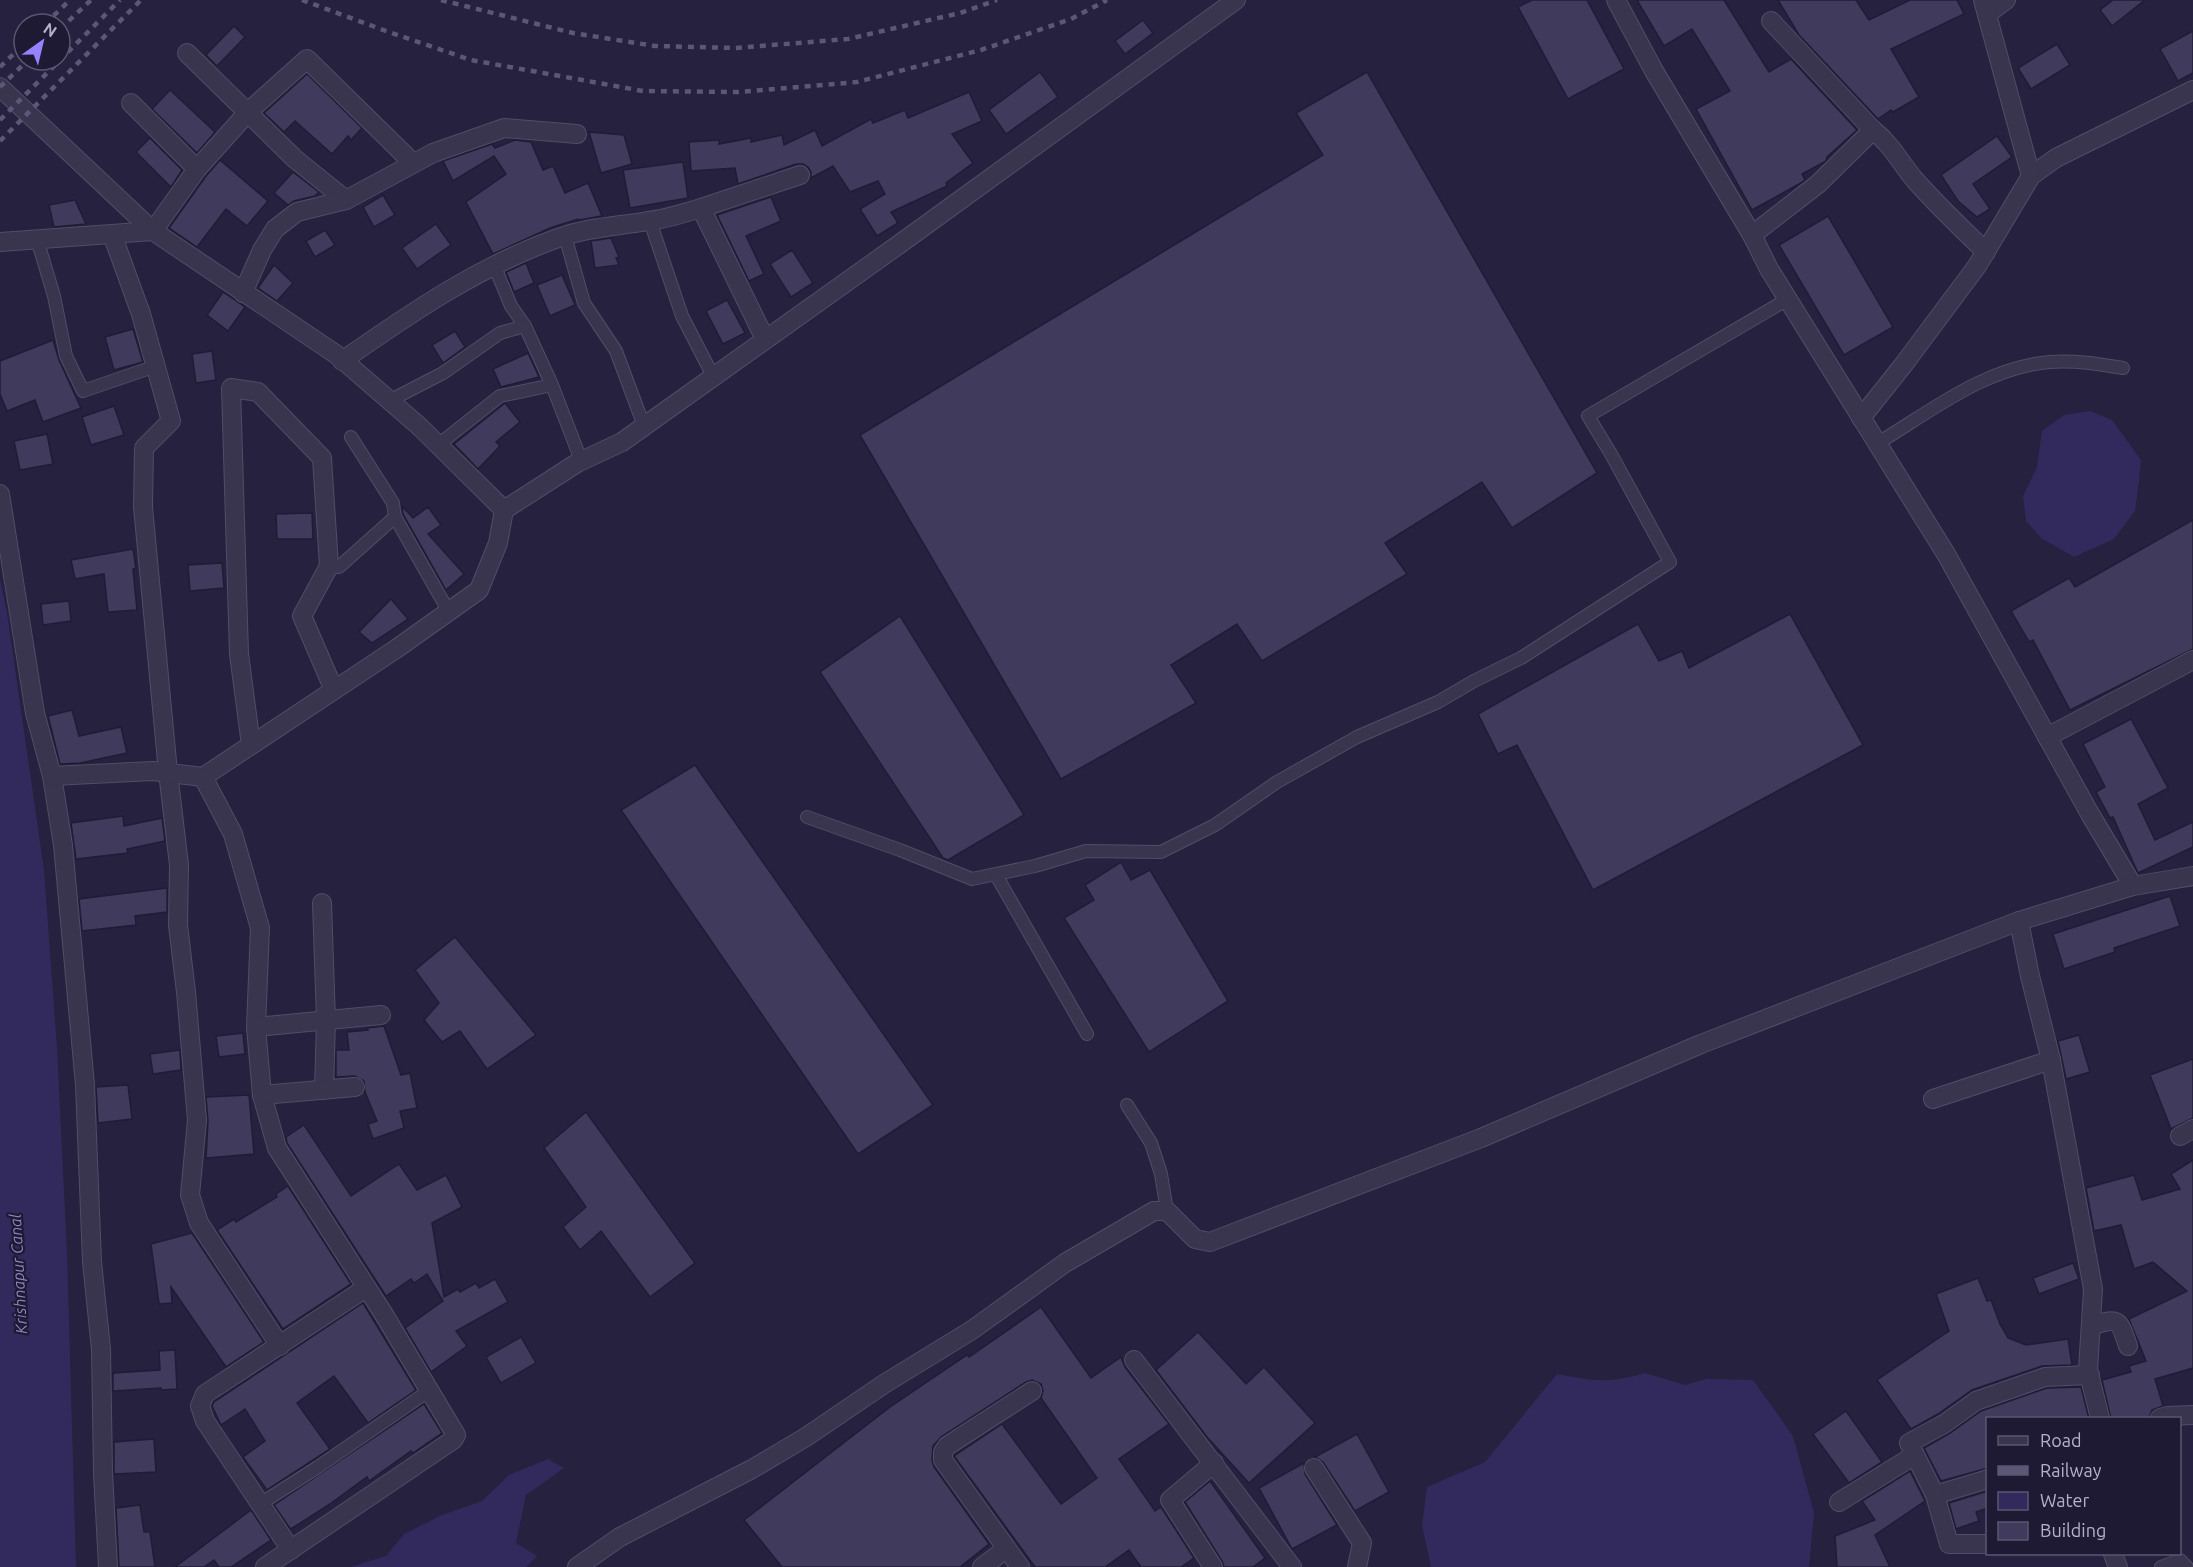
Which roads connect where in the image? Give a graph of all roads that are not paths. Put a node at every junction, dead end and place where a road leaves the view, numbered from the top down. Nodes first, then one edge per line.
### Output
1 (1236, 0) edge
2 (1616, 0) edge
3 (2006, 0) edge
4 (1985, 7) edge
5 (1771, 21) dead end
6 (187, 53) dead end
7 (0, 87) edge
8 (2193, 90) edge
9 (130, 103) dead end
10 (249, 111) junction
11 (1873, 130) junction
12 (577, 134) dead end
13 (413, 163) junction
14 (197, 169) junction
15 (800, 175) dead end
16 (2031, 176) junction
17 (346, 200) junction
18 (701, 207) junction
19 (650, 221) junction
20 (153, 231) junction
21 (112, 234) junction
22 (1752, 235) junction
23 (565, 236) junction
24 (37, 239) junction
25 (0, 243) edge
26 (1986, 252) junction
27 (495, 265) junction
28 (243, 293) junction
29 (1788, 299) junction
30 (525, 326) junction
31 (765, 339) junction
32 (342, 361) junction
33 (156, 366) junction
34 (2123, 368) dead end
35 (713, 376) junction
36 (552, 385) junction
37 (389, 401) junction
38 (1861, 417) junction
39 (644, 426) junction
40 (351, 436) dead end
41 (1878, 443) junction
42 (438, 445) junction
43 (581, 460) junction
44 (0, 494) edge
45 (504, 510) junction
46 (395, 517) junction
47 (329, 566) junction
48 (449, 612) junction
49 (2193, 660) edge
50 (334, 690) junction
51 (2047, 736) junction
52 (251, 745) junction
53 (168, 772) junction
54 (52, 776) junction
55 (203, 777) junction
56 (807, 817) dead end
57 (996, 874) junction
58 (2193, 876) edge
59 (2133, 886) junction
60 (322, 903) dead end
61 (2019, 921) junction
62 (381, 1015) dead end
63 (326, 1020) junction
64 (256, 1027) junction
65 (1087, 1034) dead end
66 (2050, 1060) junction
67 (355, 1087) dead end
68 (324, 1090) junction
69 (262, 1095) junction
70 (1933, 1099) dead end
71 (1127, 1105) dead end
72 (1167, 1211) junction
73 (366, 1288) junction
74 (2091, 1326) junction
75 (280, 1346) junction
76 (2128, 1346) dead end
77 (1134, 1360) dead end
78 (2090, 1375) junction
79 (430, 1390) junction
80 (1032, 1391) dead end
81 (2193, 1415) edge
82 (2100, 1417) edge
83 (2165, 1417) edge
84 (1915, 1455) junction
85 (1214, 1463) junction
86 (1314, 1468) dead end
87 (1986, 1480) edge
88 (1935, 1495) junction
89 (1839, 1502) dead end
90 (260, 1504) junction
91 (1986, 1544) edge
92 (1006, 1549) junction
93 (291, 1551) junction
94 (108, 1567) edge
95 (265, 1567) edge
96 (577, 1567) edge
97 (982, 1567) edge
98 (1020, 1567) edge
99 (1213, 1567) edge
100 (1292, 1567) edge
101 (1357, 1567) edge
102 (2161, 1567) edge
103 (2187, 1567) edge

1 - 31 street
2 - 22 street
3 - 4 street
4 - 16 street
5 - 11 street
6 - 10 street
7 - 20 street
8 - 16 street
9 - 14 street
10 - 13 street
10 - 14 street
10 - 17 street
11 - 22 street
11 - 26 street
12 - 13 street
13 - 17 street
14 - 20 street
15 - 18 street
16 - 26 street
17 - 28 street
18 - 19 street
18 - 31 street
19 - 23 street
19 - 35 lane
20 - 21 street
20 - 28 street
21 - 24 street
21 - 33 street
22 - 29 street
23 - 27 street
23 - 39 lane
24 - 25 street
24 - 33 lane
26 - 38 street
27 - 30 lane
27 - 32 street
28 - 32 street
29 - 38 street
29 - 57 lane
30 - 36 lane
30 - 37 lane
31 - 35 street
32 - 37 street
33 - 53 street
34 - 41 lane
35 - 39 street
36 - 42 lane
36 - 43 lane
37 - 42 street
38 - 41 street
39 - 43 street
40 - 46 lane
41 - 51 street
42 - 45 street
43 - 45 street
44 - 54 street
45 - 48 street
46 - 47 lane
46 - 48 lane
47 - 50 street
47 - 52 street
48 - 50 street
49 - 51 street
50 - 52 street
51 - 59 street
52 - 55 street
53 - 54 street
53 - 55 street
53 - 75 street
54 - 94 street
55 - 64 street
56 - 57 lane
57 - 65 lane
58 - 59 street
59 - 61 street
60 - 63 street
61 - 66 street
61 - 72 street
62 - 63 street
63 - 64 street
63 - 68 street
64 - 69 street
66 - 70 street
66 - 74 street
67 - 68 street
68 - 69 street
69 - 73 street
71 - 72 lane
72 - 96 street
73 - 75 street
73 - 79 street
74 - 76 street
74 - 78 street
75 - 90 street
77 - 85 street
78 - 82 street
78 - 84 street
79 - 90 lane
79 - 93 street
80 - 92 street
81 - 83 street
84 - 88 street
84 - 89 street
85 - 99 street
85 - 100 street
86 - 101 street
87 - 88 street
88 - 91 street
90 - 93 street
92 - 97 street
92 - 98 street
93 - 95 street
102 - 103 lane

